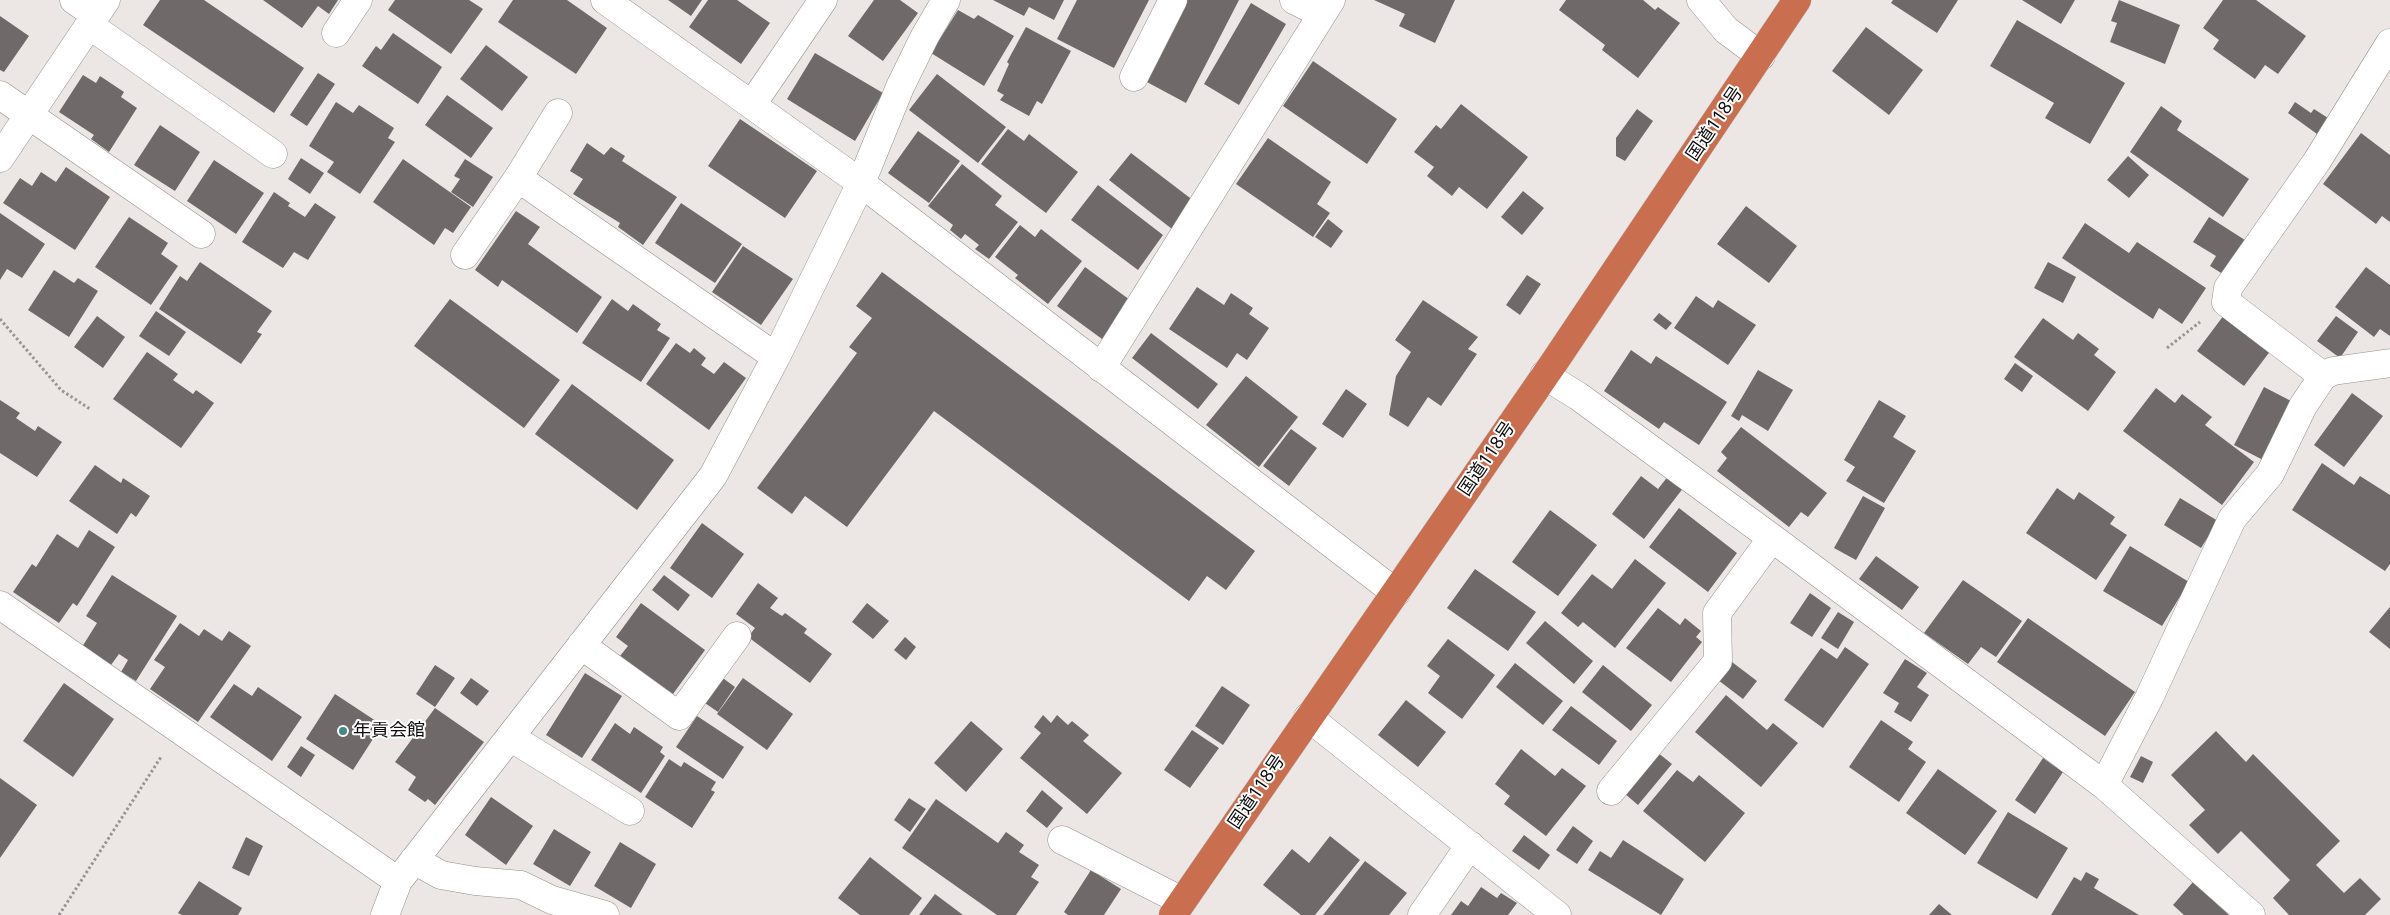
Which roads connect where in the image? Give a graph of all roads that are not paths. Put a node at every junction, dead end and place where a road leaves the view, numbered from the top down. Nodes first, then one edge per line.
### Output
1 (358, 0) edge
2 (605, 0) edge
3 (823, 0) edge
4 (946, 0) edge
5 (1172, 0) edge
6 (1294, 0) edge
7 (1701, 0) edge
8 (1797, 0) edge
9 (1327, 7) edge
10 (91, 10) edge
11 (336, 33) dead end
12 (2390, 43) edge
13 (1761, 56) junction
14 (1134, 77) dead end
15 (0, 95) edge
16 (753, 104) junction
17 (558, 113) dead end
18 (29, 115) junction
19 (273, 154) dead end
20 (0, 158) edge
21 (518, 178) junction
22 (861, 183) junction
23 (200, 234) dead end
24 (464, 255) dead end
25 (776, 357) junction
26 (2390, 363) edge
27 (1100, 368) junction
28 (1544, 375) junction
29 (2323, 376) junction
30 (1772, 538) junction
31 (1396, 593) junction
32 (0, 605) edge
33 (737, 636) dead end
34 (582, 645) junction
35 (1308, 717) junction
36 (510, 737) junction
37 (2104, 785) junction
38 (1611, 791) dead end
39 (630, 811) dead end
40 (1062, 840) dead end
41 (1470, 845) junction
42 (406, 871) junction
43 (1177, 908) edge
44 (385, 915) edge
45 (604, 915) edge
46 (1422, 915) edge
47 (1557, 915) edge
48 (2251, 915) edge

1 - 11 street
2 - 16 street
3 - 16 street
4 - 22 street
5 - 14 street
6 - 9 street
7 - 13 street
8 - 13 highway, 国道118号
9 - 27 street
10 - 18 street
10 - 19 street
12 - 29 street
13 - 28 highway, 国道118号
15 - 18 street
16 - 22 street
17 - 21 street
18 - 20 street
18 - 23 street
21 - 24 street
21 - 25 street
22 - 25 street
22 - 27 street
25 - 34 street
26 - 29 street
27 - 31 street
28 - 30 street
28 - 31 highway, 国道118号
29 - 37 street
30 - 37 street
30 - 38 street
31 - 35 highway, 国道118号
32 - 42 street
33 - 34 street
34 - 36 street
35 - 41 street
35 - 43 highway, 国道118号
36 - 39 street
36 - 42 street
37 - 48 street
40 - 43 street
41 - 46 street
41 - 47 street
42 - 44 street
42 - 45 street

